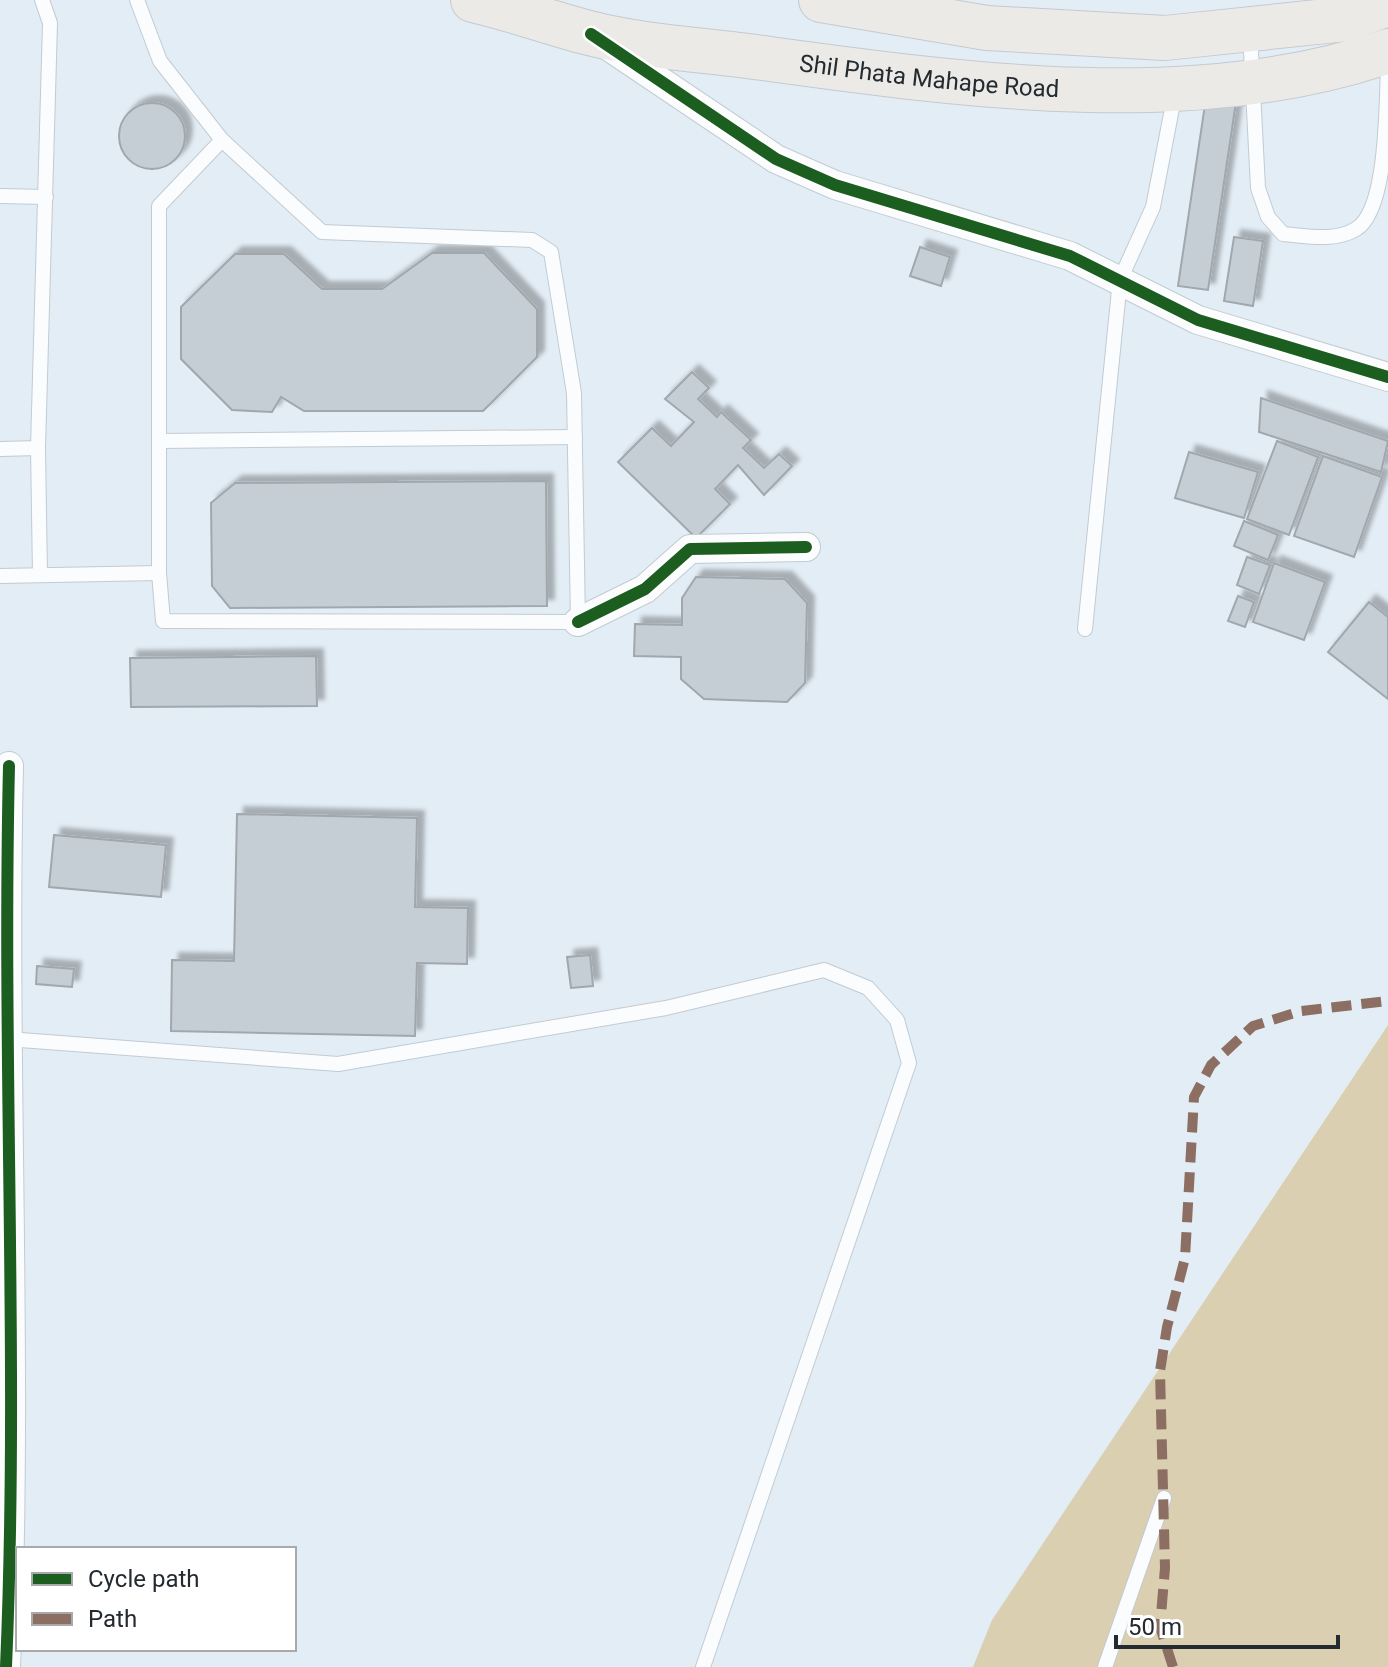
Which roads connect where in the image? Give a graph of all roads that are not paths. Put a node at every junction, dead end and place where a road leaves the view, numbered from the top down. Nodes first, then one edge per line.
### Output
1 (42, 0) edge
2 (137, 0) edge
3 (473, 0) edge
4 (821, 0) edge
5 (509, 6) edge
6 (1386, 26) edge
7 (1250, 29) junction
8 (591, 34) junction
9 (1388, 69) edge
10 (1252, 83) junction
11 (1175, 89) junction
12 (222, 140) junction
13 (0, 196) edge
14 (46, 197) junction
15 (1120, 280) junction
16 (1388, 377) edge
17 (575, 437) junction
18 (159, 441) junction
19 (38, 448) junction
20 (0, 449) edge
21 (806, 547) dead end
22 (159, 573) junction
23 (40, 575) junction
24 (0, 576) edge
25 (578, 622) junction
26 (1085, 629) dead end
27 (9, 766) dead end
28 (2, 933) edge
29 (7, 1039) junction
30 (1164, 1498) dead end
31 (6, 1667) edge
32 (703, 1667) edge
33 (1105, 1667) edge

1 - 14 lane
2 - 12 lane
3 - 5 main road, Shil Phata Mahape Road
4 - 7 main road, Shil Phata Mahape Road
5 - 8 main road, Shil Phata Mahape Road
6 - 7 main road, Shil Phata Mahape Road
6 - 10 main road, Shil Phata Mahape Road
7 - 10 lane
8 - 11 main road, Shil Phata Mahape Road
8 - 15 street
9 - 10 lane
10 - 11 main road, Shil Phata Mahape Road
11 - 15 lane
12 - 17 lane
12 - 18 lane
13 - 14 lane
14 - 19 lane
15 - 16 street
15 - 26 lane
17 - 18 lane
17 - 25 lane
18 - 22 lane
19 - 20 lane
19 - 23 lane
21 - 25 street
22 - 23 lane
22 - 25 lane
23 - 24 lane
27 - 28 street
28 - 29 street
29 - 31 street
29 - 32 lane
30 - 33 lane

